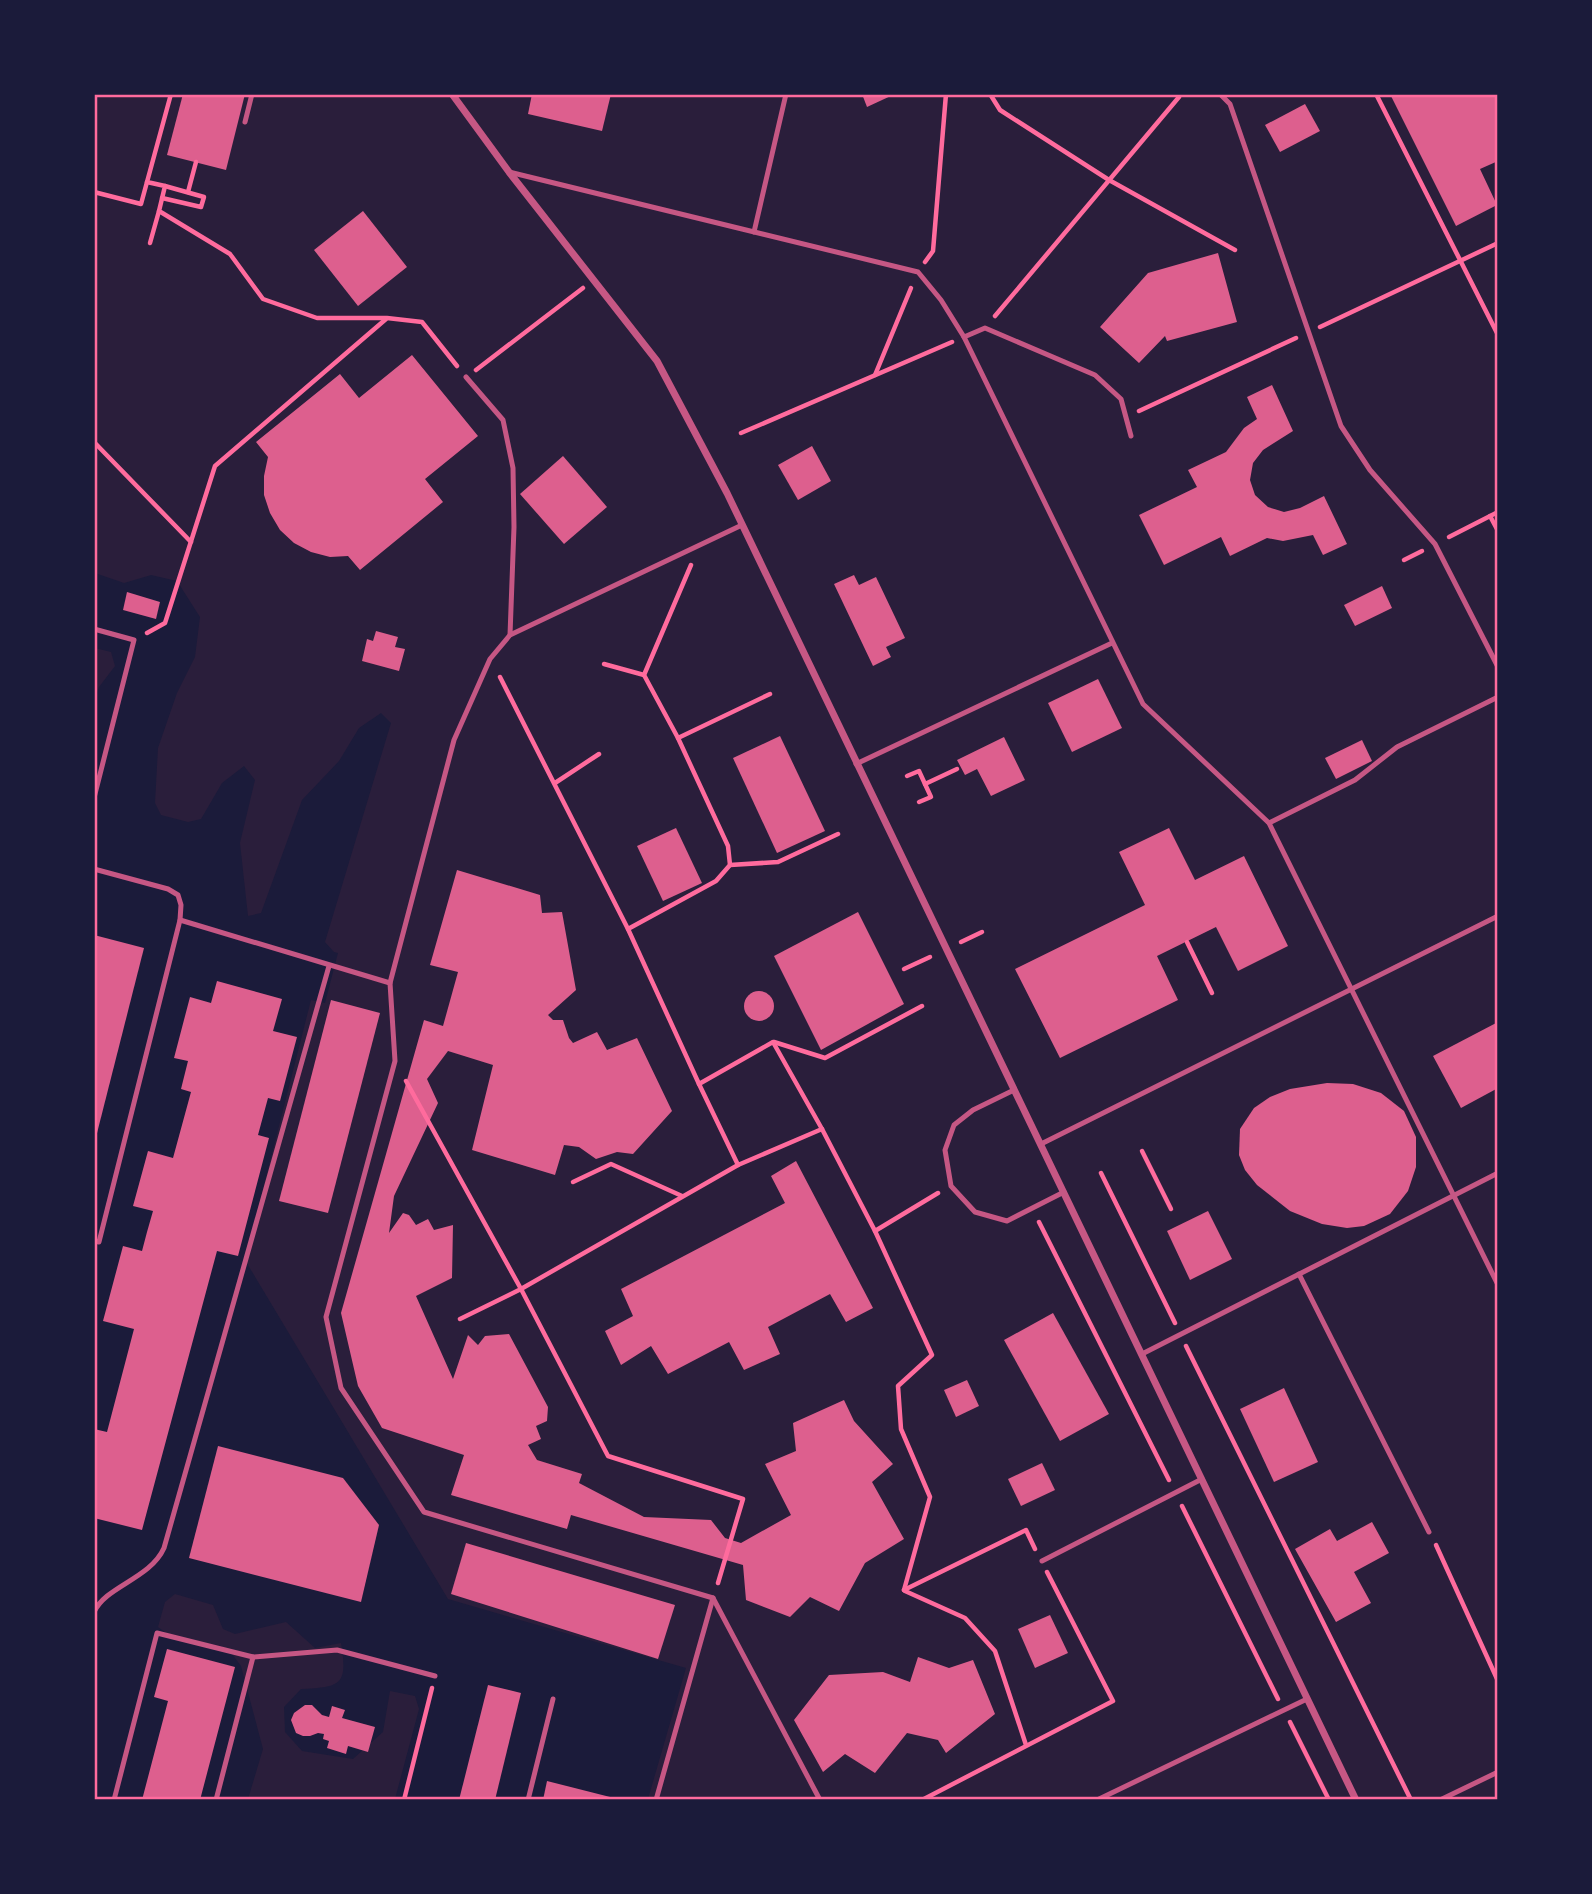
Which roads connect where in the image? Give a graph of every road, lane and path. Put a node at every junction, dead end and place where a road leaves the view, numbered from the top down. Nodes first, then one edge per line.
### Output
1 (171, 94) edge
2 (252, 94) edge
3 (452, 94) edge
4 (786, 94) edge
5 (946, 94) edge
6 (990, 94) edge
7 (1220, 94) edge
8 (1376, 94) edge
9 (1179, 97) dead end
10 (245, 122) dead end
11 (196, 162) dead end
12 (509, 172) junction
13 (1109, 180) junction
14 (147, 182) junction
15 (165, 186) junction
16 (94, 192) edge
17 (188, 192) junction
18 (162, 198) junction
19 (159, 211) junction
20 (754, 232) junction
21 (150, 243) dead end
22 (1235, 250) dead end
23 (918, 272) junction
24 (595, 279) junction
25 (387, 318) junction
26 (985, 328) junction
27 (1497, 335) edge
28 (964, 337) junction
29 (875, 375) junction
30 (466, 377) junction
31 (741, 432) dead end
32 (1131, 436) dead end
33 (94, 442) edge
34 (1490, 516) dead end
35 (742, 526) junction
36 (1497, 531) edge
37 (191, 542) junction
38 (699, 546) junction
39 (94, 629) edge
40 (510, 635) junction
41 (134, 640) junction
42 (1112, 643) junction
43 (490, 659) junction
44 (604, 664) dead end
45 (1497, 667) edge
46 (644, 675) junction
47 (770, 694) dead end
48 (1497, 697) edge
49 (678, 738) junction
50 (599, 754) dead end
51 (856, 764) junction
52 (957, 769) dead end
53 (907, 776) dead end
54 (555, 783) junction
55 (925, 784) junction
56 (94, 798) edge
57 (919, 802) dead end
58 (1269, 823) junction
59 (838, 835) dead end
60 (730, 865) junction
61 (94, 869) edge
62 (1497, 916) edge
63 (180, 920) junction
64 (628, 929) junction
65 (982, 932) dead end
66 (960, 942) dead end
67 (1187, 942) dead end
68 (930, 957) dead end
69 (329, 966) junction
70 (904, 969) dead end
71 (390, 983) junction
72 (1351, 987) junction
73 (1212, 993) dead end
74 (922, 1006) dead end
75 (773, 1042) junction
76 (395, 1062) junction
77 (699, 1084) junction
78 (1014, 1090) junction
79 (822, 1129) junction
80 (1041, 1144) junction
81 (1142, 1151) dead end
82 (607, 1156) dead end
83 (611, 1164) junction
84 (737, 1166) junction
85 (1101, 1173) dead end
86 (1497, 1173) edge
87 (573, 1182) dead end
88 (951, 1185) junction
89 (1064, 1192) junction
90 (1453, 1195) junction
91 (683, 1196) junction
92 (1171, 1209) dead end
93 (875, 1231) junction
94 (94, 1241) edge
95 (1299, 1274) junction
96 (1497, 1285) edge
97 (522, 1289) junction
98 (460, 1319) dead end
99 (1181, 1335) junction
100 (1142, 1354) junction
101 (1202, 1479) junction
102 (1429, 1532) joint
103 (1042, 1561) junction
104 (904, 1590) junction
105 (713, 1598) junction
106 (94, 1612) edge
107 (253, 1657) junction
108 (435, 1676) joint
109 (1497, 1681) edge
110 (553, 1699) dead end
111 (1307, 1699) junction
112 (1026, 1745) junction
113 (1497, 1772) edge
114 (114, 1800) edge
115 (216, 1800) edge
116 (404, 1800) edge
117 (528, 1800) edge
118 (656, 1800) edge
119 (820, 1800) edge
120 (922, 1800) edge
121 (1097, 1800) edge
122 (1356, 1800) edge
123 (1411, 1800) edge
124 (1440, 1800) edge

1 - 14 path
2 - 10 lane
3 - 12 street
4 - 20 lane
5 - 23 path
6 - 13 path
7 - 45 lane
8 - 27 path
9 - 13 path
11 - 17 path
12 - 20 lane
12 - 24 street
13 - 22 path
13 - 26 path
14 - 15 path
14 - 16 path
15 - 17 path
15 - 18 path
17 - 18 path
18 - 19 path
19 - 21 path
19 - 25 path
20 - 23 lane
23 - 28 lane
23 - 29 path
24 - 30 path
24 - 35 street
25 - 30 path
25 - 37 path
26 - 28 lane
26 - 32 lane
28 - 29 path
28 - 42 lane
29 - 31 path
30 - 40 lane
33 - 37 path
34 - 36 path
35 - 38 lane
35 - 51 street
37 - 41 path
38 - 40 lane
38 - 46 path
39 - 41 lane
40 - 43 lane
41 - 56 lane
42 - 51 lane
42 - 58 lane
43 - 54 path
43 - 71 lane
44 - 46 path
46 - 49 path
47 - 49 path
48 - 58 lane
49 - 60 path
50 - 54 path
51 - 78 street
52 - 55 path
53 - 55 path
54 - 64 path
55 - 57 path
58 - 72 lane
59 - 60 path
60 - 64 path
61 - 63 lane
62 - 72 lane
63 - 69 lane
63 - 94 lane
64 - 77 path
65 - 66 path
67 - 73 path
68 - 70 path
69 - 71 lane
69 - 106 lane
71 - 76 lane
72 - 80 lane
72 - 90 lane
74 - 75 path
75 - 77 path
75 - 79 path
76 - 97 path
76 - 105 lane
77 - 84 path
78 - 80 street
78 - 88 lane
79 - 84 path
79 - 93 path
80 - 89 street
81 - 92 path
82 - 83 path
83 - 87 path
83 - 91 path
84 - 91 path
85 - 99 path
86 - 90 lane
88 - 89 lane
88 - 93 path
89 - 100 street
90 - 95 lane
90 - 96 lane
91 - 97 path
93 - 104 path
95 - 99 lane
95 - 102 lane
97 - 98 path
97 - 105 path
99 - 100 lane
99 - 123 path
100 - 101 street
101 - 103 lane
101 - 111 street
102 - 109 path
103 - 104 path
103 - 112 path
104 - 112 path
105 - 118 lane
105 - 119 lane
107 - 108 lane
107 - 114 lane
107 - 115 lane
108 - 116 path
110 - 117 lane
111 - 121 lane
111 - 122 street
112 - 120 path
113 - 124 lane

